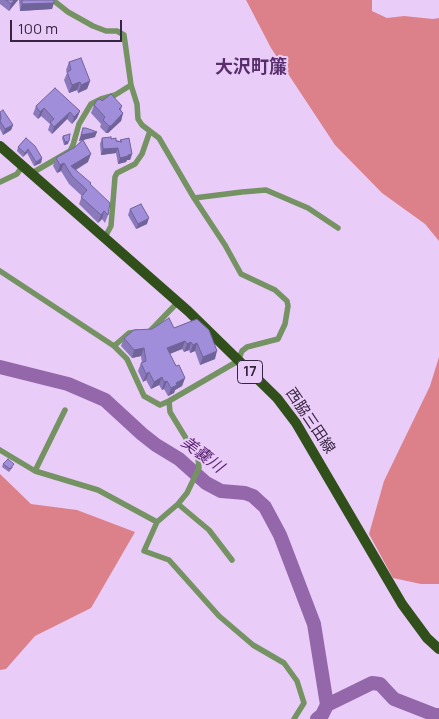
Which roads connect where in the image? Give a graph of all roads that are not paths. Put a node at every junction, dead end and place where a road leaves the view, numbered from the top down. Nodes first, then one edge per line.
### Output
1 (52, 0) edge
2 (131, 84) junction
3 (150, 131) junction
4 (0, 146) edge
5 (23, 165) junction
6 (32, 174) junction
7 (0, 182) edge
8 (194, 198) junction
9 (338, 228) dead end
10 (105, 237) junction
11 (0, 271) edge
12 (178, 302) junction
13 (114, 346) junction
14 (238, 361) junction
15 (169, 401) junction
16 (65, 410) dead end
17 (0, 450) edge
18 (35, 471) junction
19 (178, 504) junction
20 (157, 522) junction
21 (232, 560) dead end
22 (439, 649) edge
23 (294, 719) edge

1 - 2 street
2 - 3 street
2 - 6 street
3 - 8 street
3 - 10 street
4 - 5 main road, 西脇三田線 / 17
5 - 6 main road, 西脇三田線 / 17
5 - 7 street
6 - 10 main road, 西脇三田線 / 17
8 - 9 street
8 - 14 street
10 - 12 main road, 西脇三田線 / 17
11 - 13 street
12 - 13 street
12 - 14 main road, 西脇三田線 / 17
13 - 15 street
14 - 15 street
14 - 22 main road, 西脇三田線 / 17
15 - 19 street
16 - 18 street
17 - 18 street
18 - 20 street
19 - 20 street
19 - 21 street
20 - 23 street

